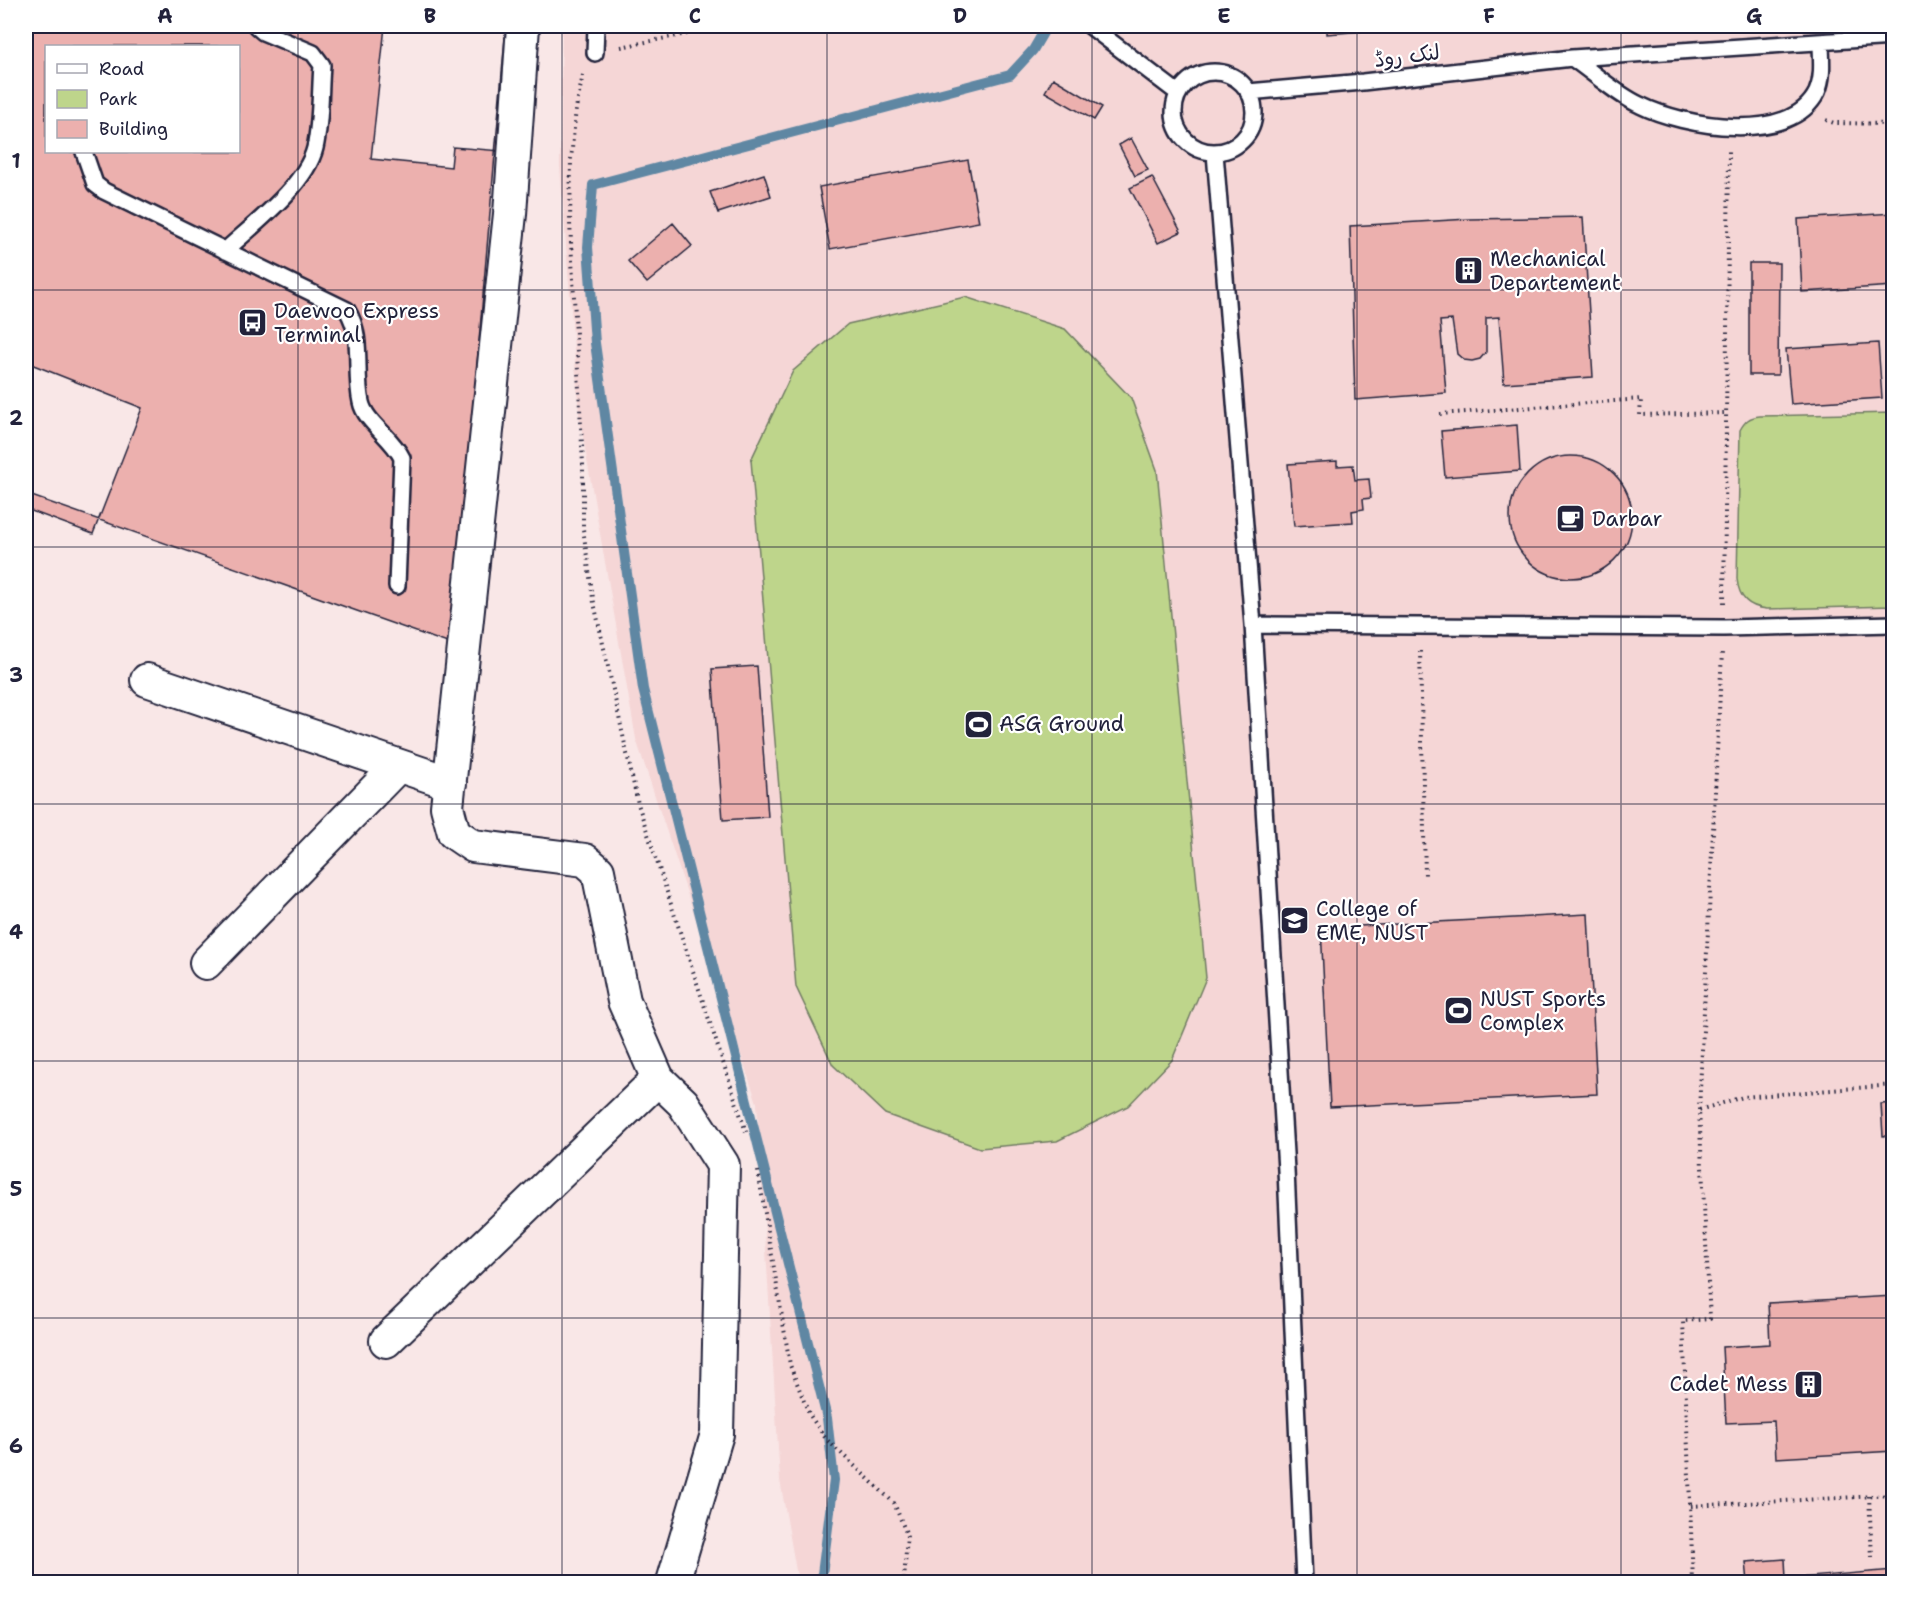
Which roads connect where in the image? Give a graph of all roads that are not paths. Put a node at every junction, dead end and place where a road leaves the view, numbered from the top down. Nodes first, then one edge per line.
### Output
1 (256, 26) edge
2 (523, 26) edge
3 (596, 26) edge
4 (1093, 28) edge
5 (1893, 37) edge
6 (1821, 42) junction
7 (595, 53) road end
8 (1572, 58) junction
9 (1248, 92) junction
10 (1178, 93) junction
11 (84, 153) edge
12 (1215, 153) junction
13 (225, 251) junction
14 (398, 586) dead end
15 (1893, 624) edge
16 (1253, 625) junction
17 (147, 680) dead end
18 (399, 766) junction
19 (450, 783) junction
20 (206, 963) dead end
21 (658, 1079) junction
22 (386, 1341) dead end
23 (674, 1582) edge
24 (1304, 1582) edge

1 - 13 lane
2 - 19 street
3 - 7 lane
4 - 10 lane
5 - 6 lane, لنک روڈ
6 - 8 lane, لنک روڈ
6 - 8 lane
8 - 9 lane, لنک روڈ
9 - 10 lane
9 - 12 lane
10 - 12 lane
11 - 13 lane
12 - 16 lane
13 - 14 lane
15 - 16 lane
16 - 24 lane
17 - 18 street
18 - 19 street
18 - 20 street
19 - 21 street
21 - 22 street
21 - 23 street

